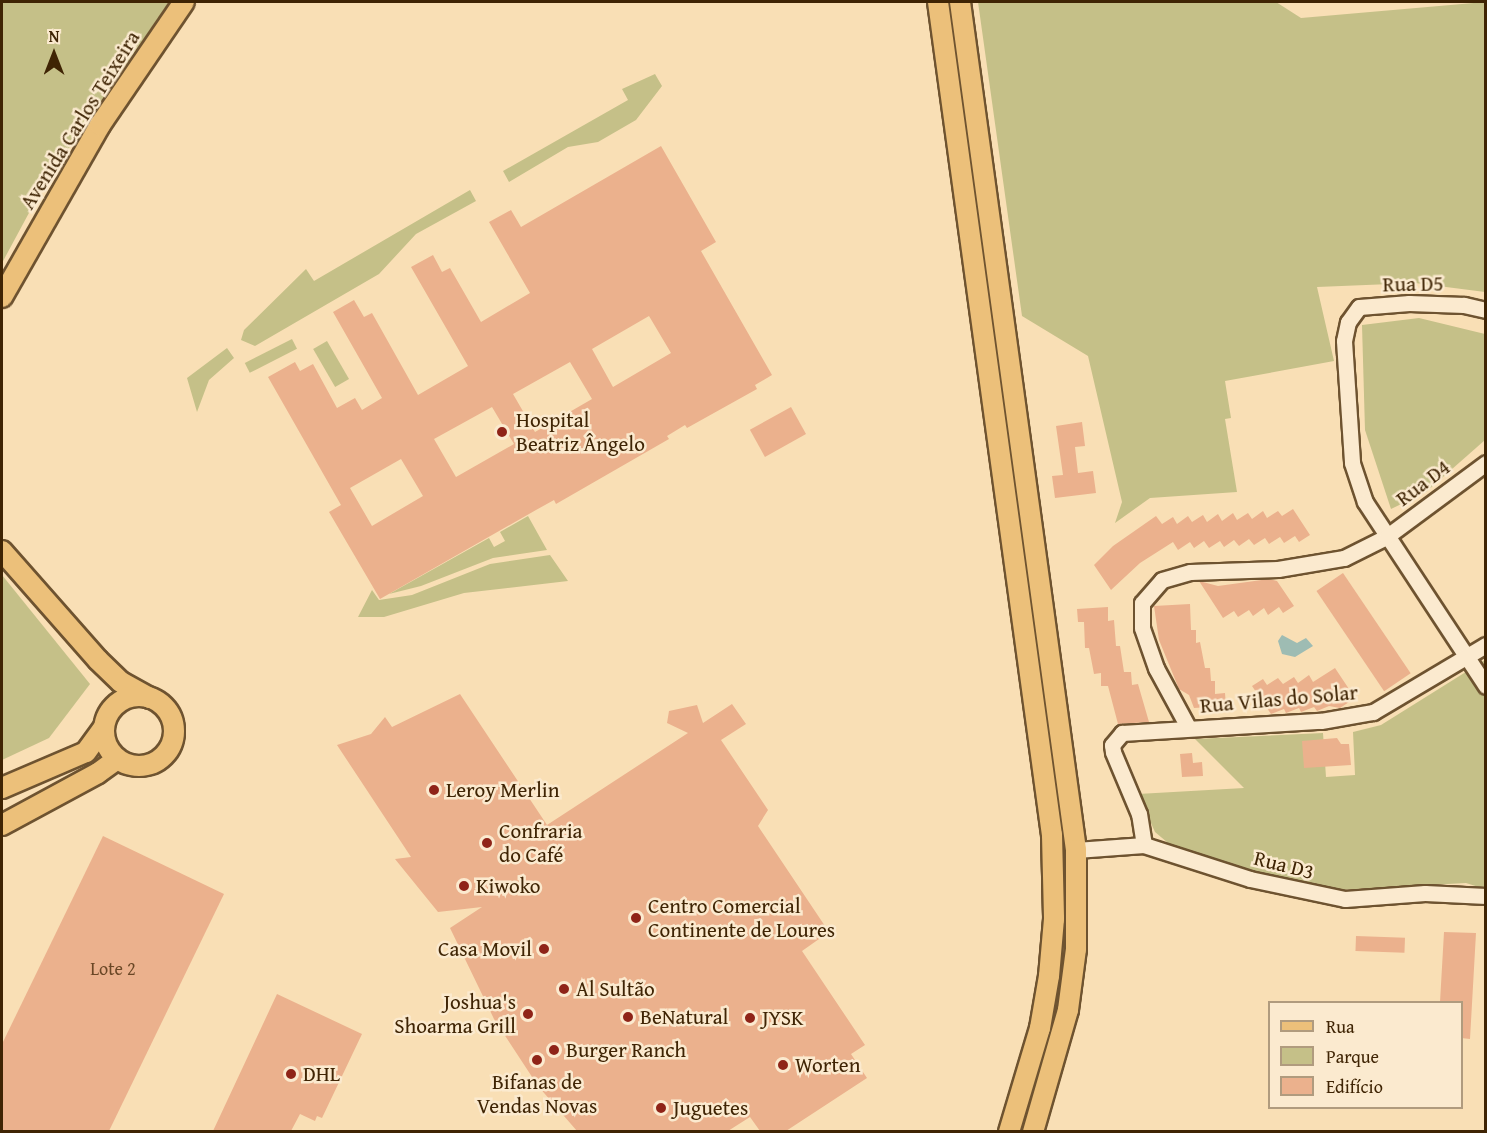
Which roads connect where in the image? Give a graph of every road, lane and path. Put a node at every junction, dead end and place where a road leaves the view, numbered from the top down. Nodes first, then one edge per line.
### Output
1 (184, 2) edge
2 (938, 2) edge
3 (960, 2) edge
4 (2, 297) edge
5 (1485, 310) edge
6 (1485, 463) edge
7 (1386, 537) junction
8 (2, 551) edge
9 (1485, 645) edge
10 (1467, 658) junction
11 (98, 660) junction
12 (1485, 686) edge
13 (150, 698) junction
14 (114, 707) junction
15 (104, 727) junction
16 (1188, 728) junction
17 (117, 759) junction
18 (2, 788) edge
19 (2, 825) edge
20 (1144, 844) junction
21 (1076, 850) junction
22 (1485, 896) edge
23 (1009, 1131) edge
24 (1033, 1131) edge

1 - 4 main road, Avenida Carlos Teixeira
2 - 23 main road
3 - 21 main road
5 - 7 street, Rua D5
6 - 7 street, Rua D4
7 - 10 street
7 - 16 street, Rua Vilas do Solar
8 - 11 main road
9 - 10 street
10 - 12 street
10 - 16 street, Rua Vilas do Solar
11 - 13 main road
11 - 14 main road
13 - 14 main road
13 - 17 main road
14 - 15 main road
15 - 17 main road
15 - 18 main road
16 - 20 street
17 - 19 main road
20 - 21 street, Rua D3
20 - 22 street, Rua D3
21 - 24 main road

